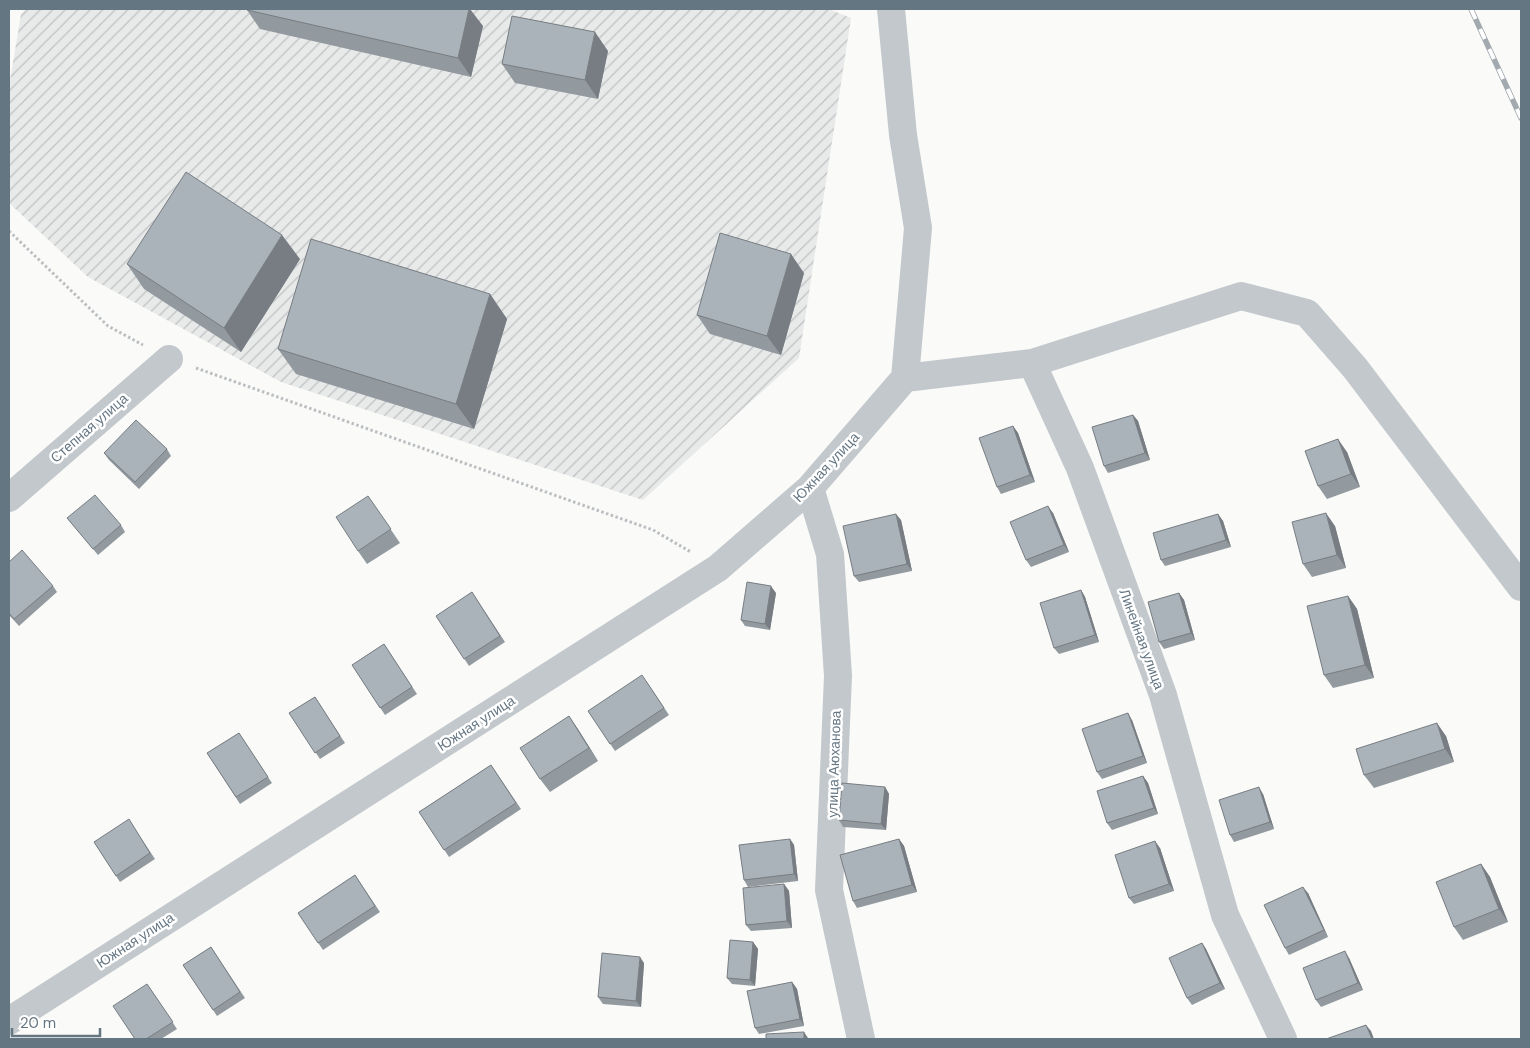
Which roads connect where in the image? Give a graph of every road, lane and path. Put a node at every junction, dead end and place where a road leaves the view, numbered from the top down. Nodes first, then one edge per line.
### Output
1 (891, 9) edge
2 (9, 231) edge
3 (169, 359) junction
4 (1032, 363) junction
5 (905, 378) junction
6 (810, 488) junction
7 (9, 498) edge
8 (718, 568) junction
9 (1521, 587) edge
10 (9, 1021) edge
11 (861, 1039) edge
12 (1283, 1039) edge

1 - 5 street
2 - 3 path
3 - 7 street, Степная улица
3 - 8 path
4 - 5 street
4 - 9 street
4 - 12 street, Линейная улица
5 - 6 street, Южная улица
6 - 8 street, Южная улица
6 - 11 street, улица Аюханова
8 - 10 street, Южная улица

